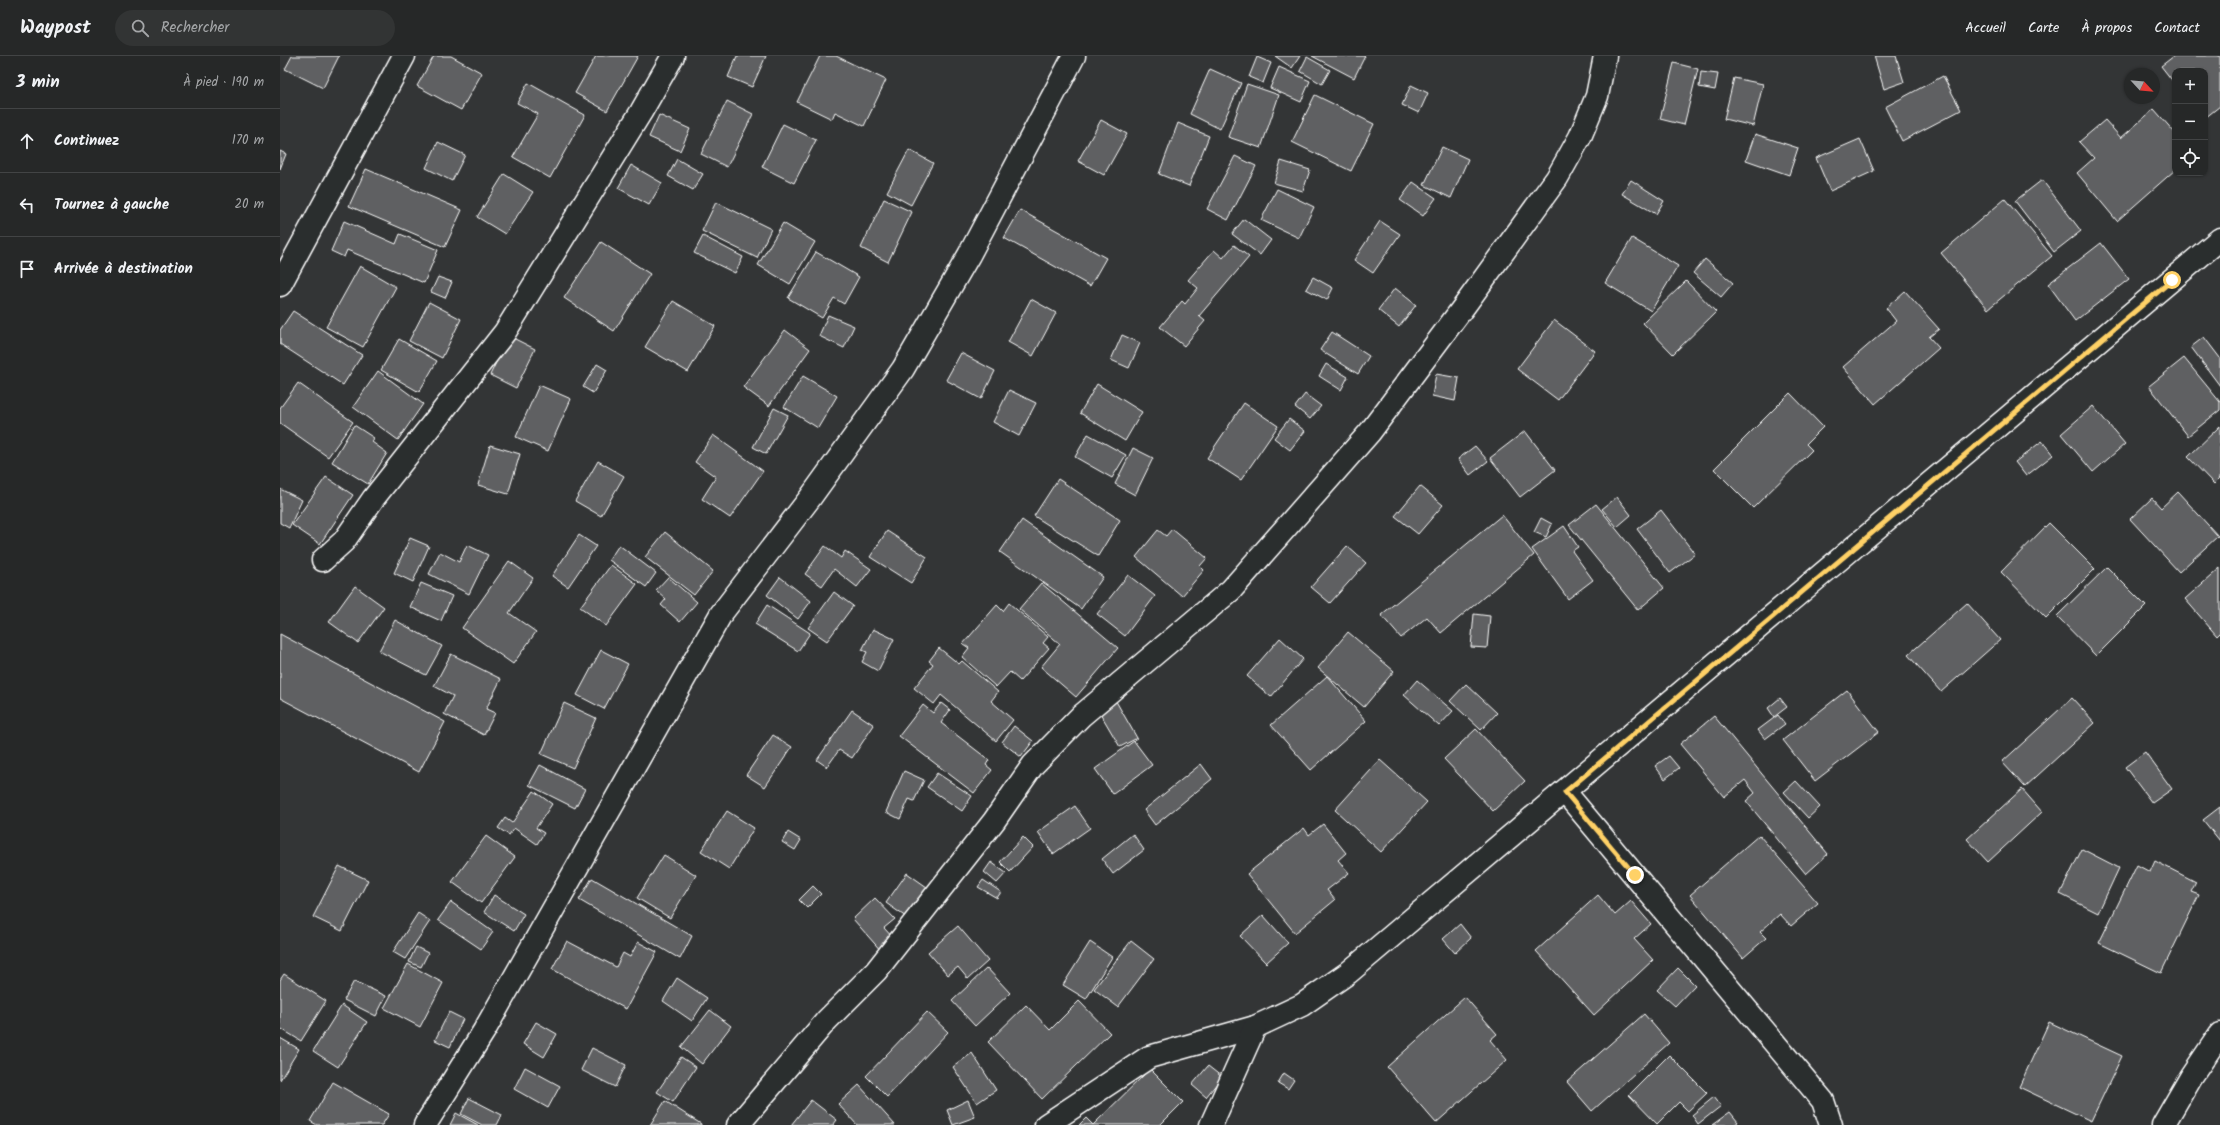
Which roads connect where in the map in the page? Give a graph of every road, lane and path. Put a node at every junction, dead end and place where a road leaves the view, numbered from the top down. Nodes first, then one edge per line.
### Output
1 (404, 56) edge
2 (673, 56) edge
3 (1074, 56) edge
4 (1605, 56) edge
5 (2220, 239) edge
6 (280, 286) edge
7 (323, 560) dead end
8 (1565, 792) junction
9 (1255, 1027) junction
10 (2220, 1034) edge
11 (425, 1125) edge
12 (738, 1125) edge
13 (1046, 1125) edge
14 (1211, 1125) edge
15 (1831, 1125) edge
16 (2163, 1125) edge

1 - 6 street
2 - 7 street
3 - 11 street
4 - 12 street
5 - 8 street
8 - 9 street
8 - 15 street
9 - 13 street
9 - 14 street
10 - 16 street

